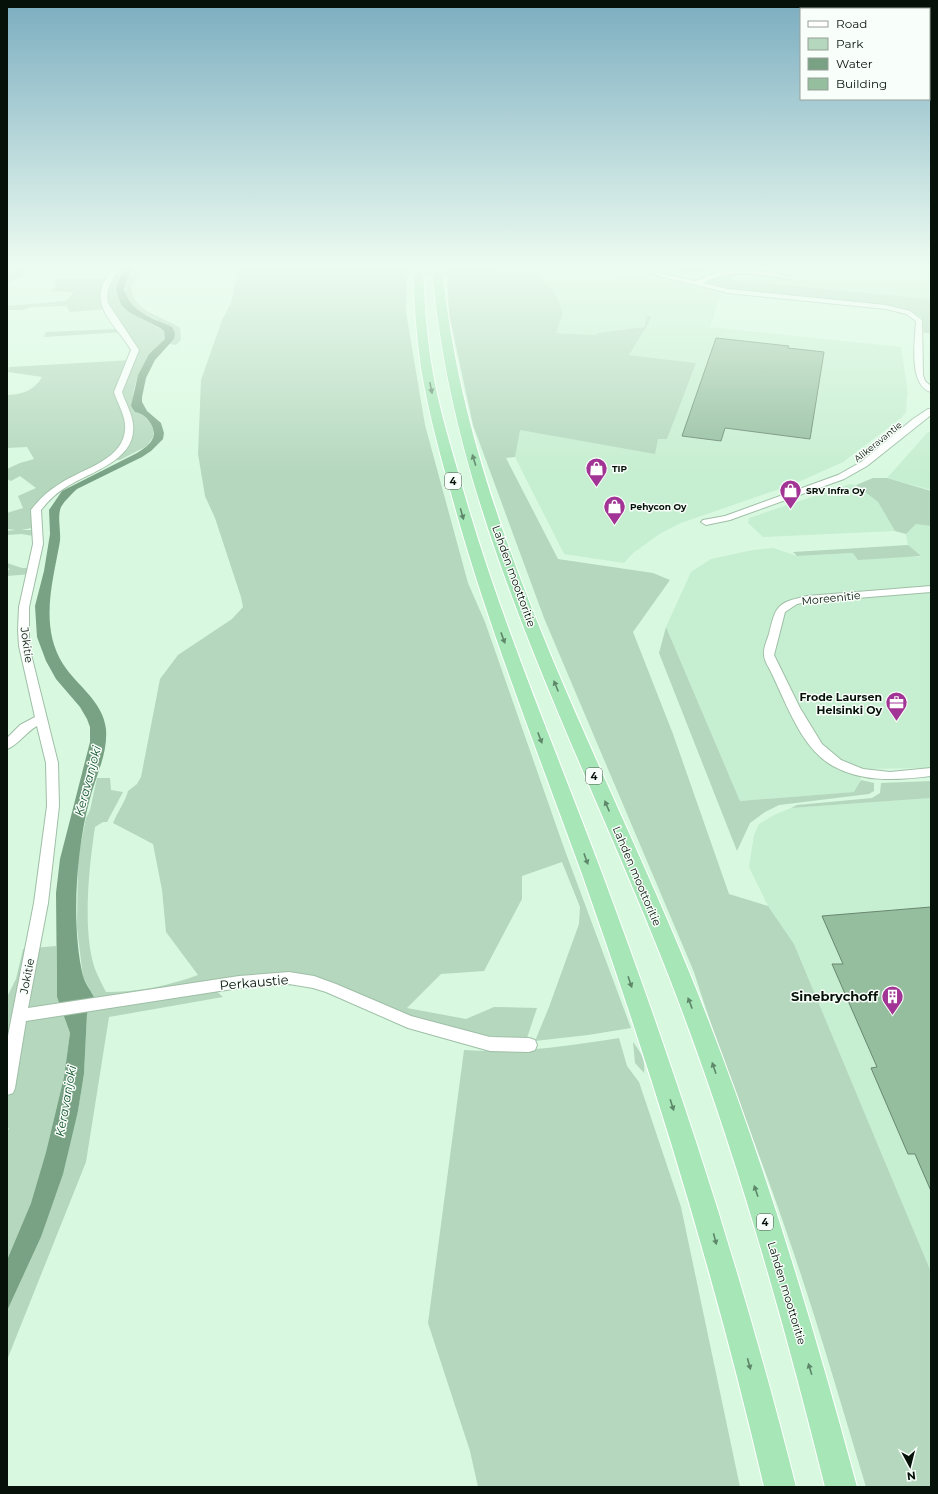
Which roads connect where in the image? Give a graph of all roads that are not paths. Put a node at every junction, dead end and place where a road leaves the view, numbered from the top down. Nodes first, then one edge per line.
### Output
1 (127, 336) edge
2 (423, 336) edge
3 (445, 336) edge
4 (919, 336) edge
5 (931, 390) edge
6 (931, 405) edge
7 (931, 411) edge
8 (931, 589) edge
9 (42, 718) junction
10 (7, 745) edge
11 (931, 772) edge
12 (19, 1016) junction
13 (529, 1045) dead end
14 (7, 1088) edge
15 (821, 1407) junction
16 (780, 1487) edge
17 (841, 1487) edge
18 (848, 1487) edge

1 - 9 street, Jokitie
2 -> 16 highway, 4
15 -> 3 highway, Lahden moottoritie / 4
4 - 5 street
6 - 7 street, Alikeravantie
8 - 11 street, Moreenitie
9 - 10 street
9 - 12 street, Jokitie
12 - 13 street, Perkaustie
12 - 14 street, Jokitie
15 - 17 highway, Lahden moottoritie / 4
15 - 18 highway

